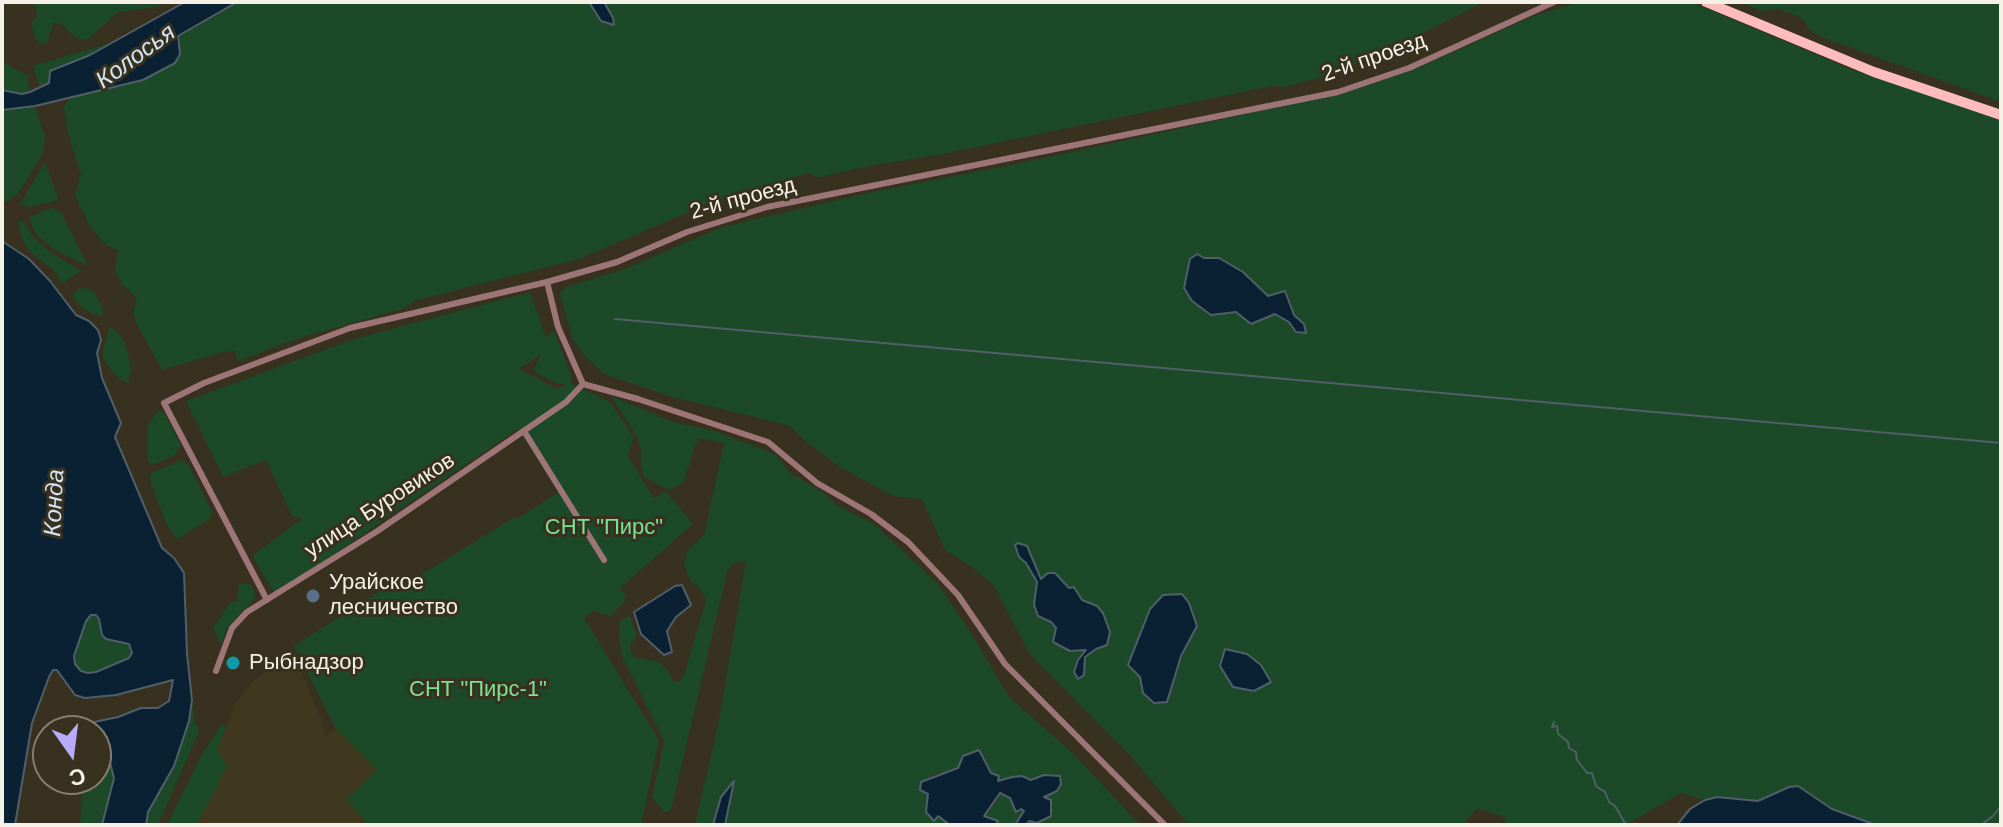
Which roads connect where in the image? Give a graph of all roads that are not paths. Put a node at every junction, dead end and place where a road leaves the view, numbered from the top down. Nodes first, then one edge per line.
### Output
1 (1554, 2) edge
2 (1706, 2) edge
3 (2001, 115) edge
4 (547, 282) junction
5 (583, 384) junction
6 (524, 431) junction
7 (604, 560) dead end
8 (267, 600) junction
9 (216, 671) dead end
10 (1165, 825) edge

1 - 4 street, 2-й проезд
2 - 3 main road
4 - 5 street
4 - 8 street, 2-й проезд
5 - 6 street, улица Буровиков
5 - 10 street
6 - 7 street
6 - 8 street, улица Буровиков
8 - 9 street, улица Буровиков

